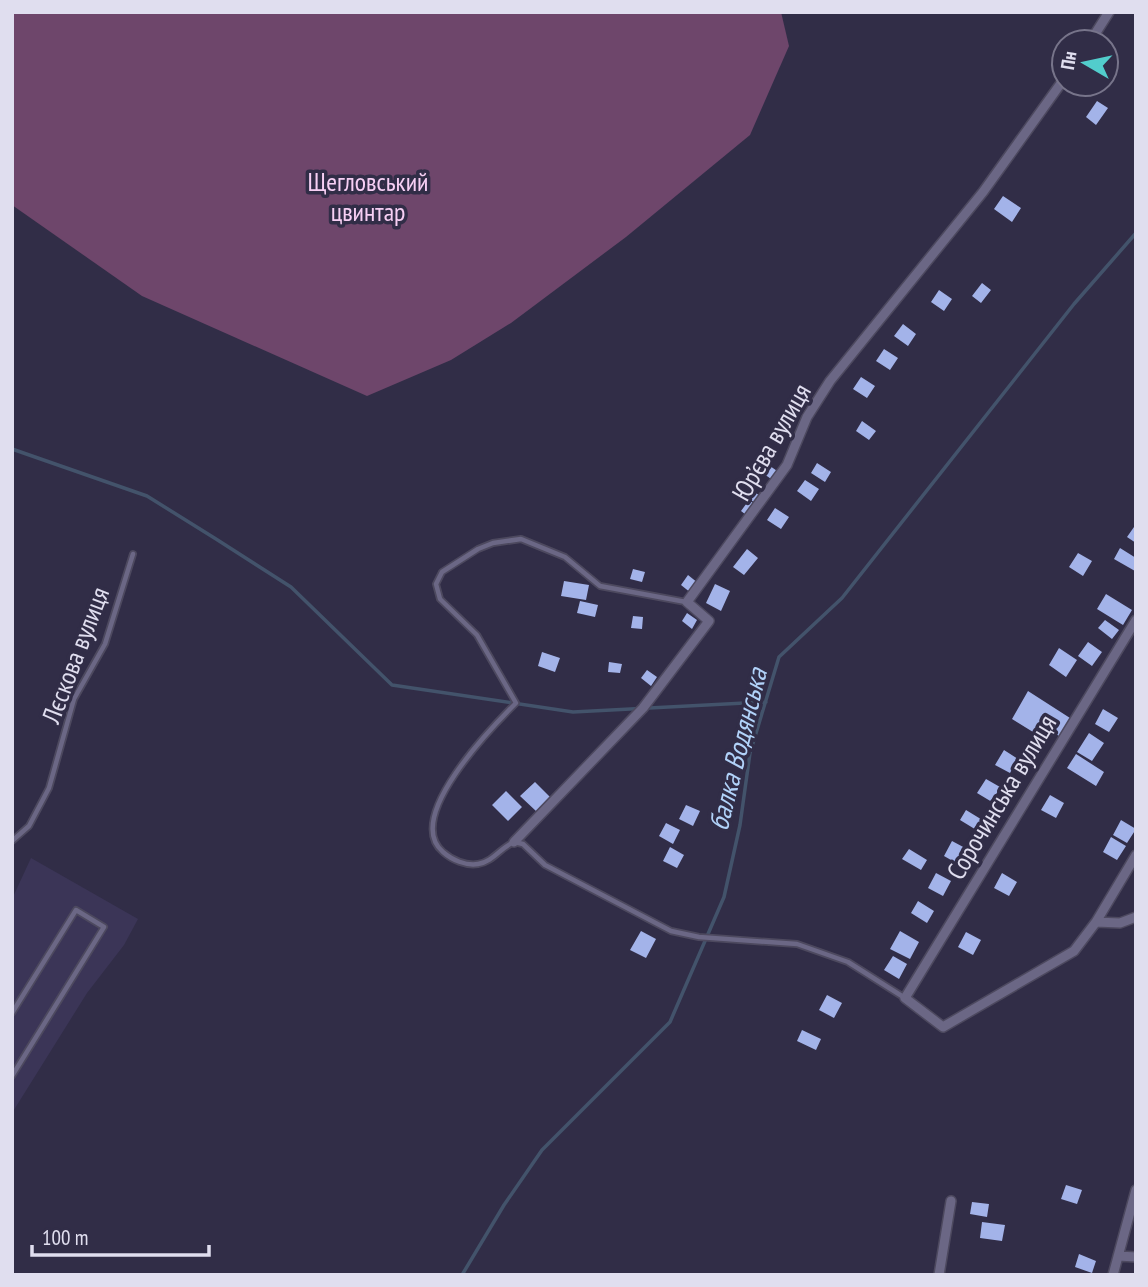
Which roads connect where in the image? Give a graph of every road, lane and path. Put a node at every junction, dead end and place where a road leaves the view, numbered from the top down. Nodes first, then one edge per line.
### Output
1 (1109, 12) edge
2 (1099, 28) edge
3 (1050, 98) edge
4 (133, 554) dead end
5 (687, 602) junction
6 (1136, 620) edge
7 (12, 841) edge
8 (514, 842) junction
9 (1136, 855) edge
10 (1136, 917) edge
11 (1096, 922) junction
12 (905, 998) junction
13 (12, 1013) edge
14 (12, 1076) edge
15 (1136, 1190) edge
16 (951, 1201) dead end
17 (1118, 1256) junction
18 (1136, 1257) edge
19 (939, 1275) edge
20 (1113, 1275) edge

1 - 2 street
3 - 5 street, Юр’єва вулиця
4 - 7 lane, Лєскова вулиця
5 - 8 street
5 - 8 lane
6 - 12 street, Сорочинська вулиця
8 - 12 lane
9 - 11 street
10 - 11 street
11 - 12 street
13 - 14 lane
15 - 17 street
16 - 19 street
17 - 18 street
17 - 20 street

